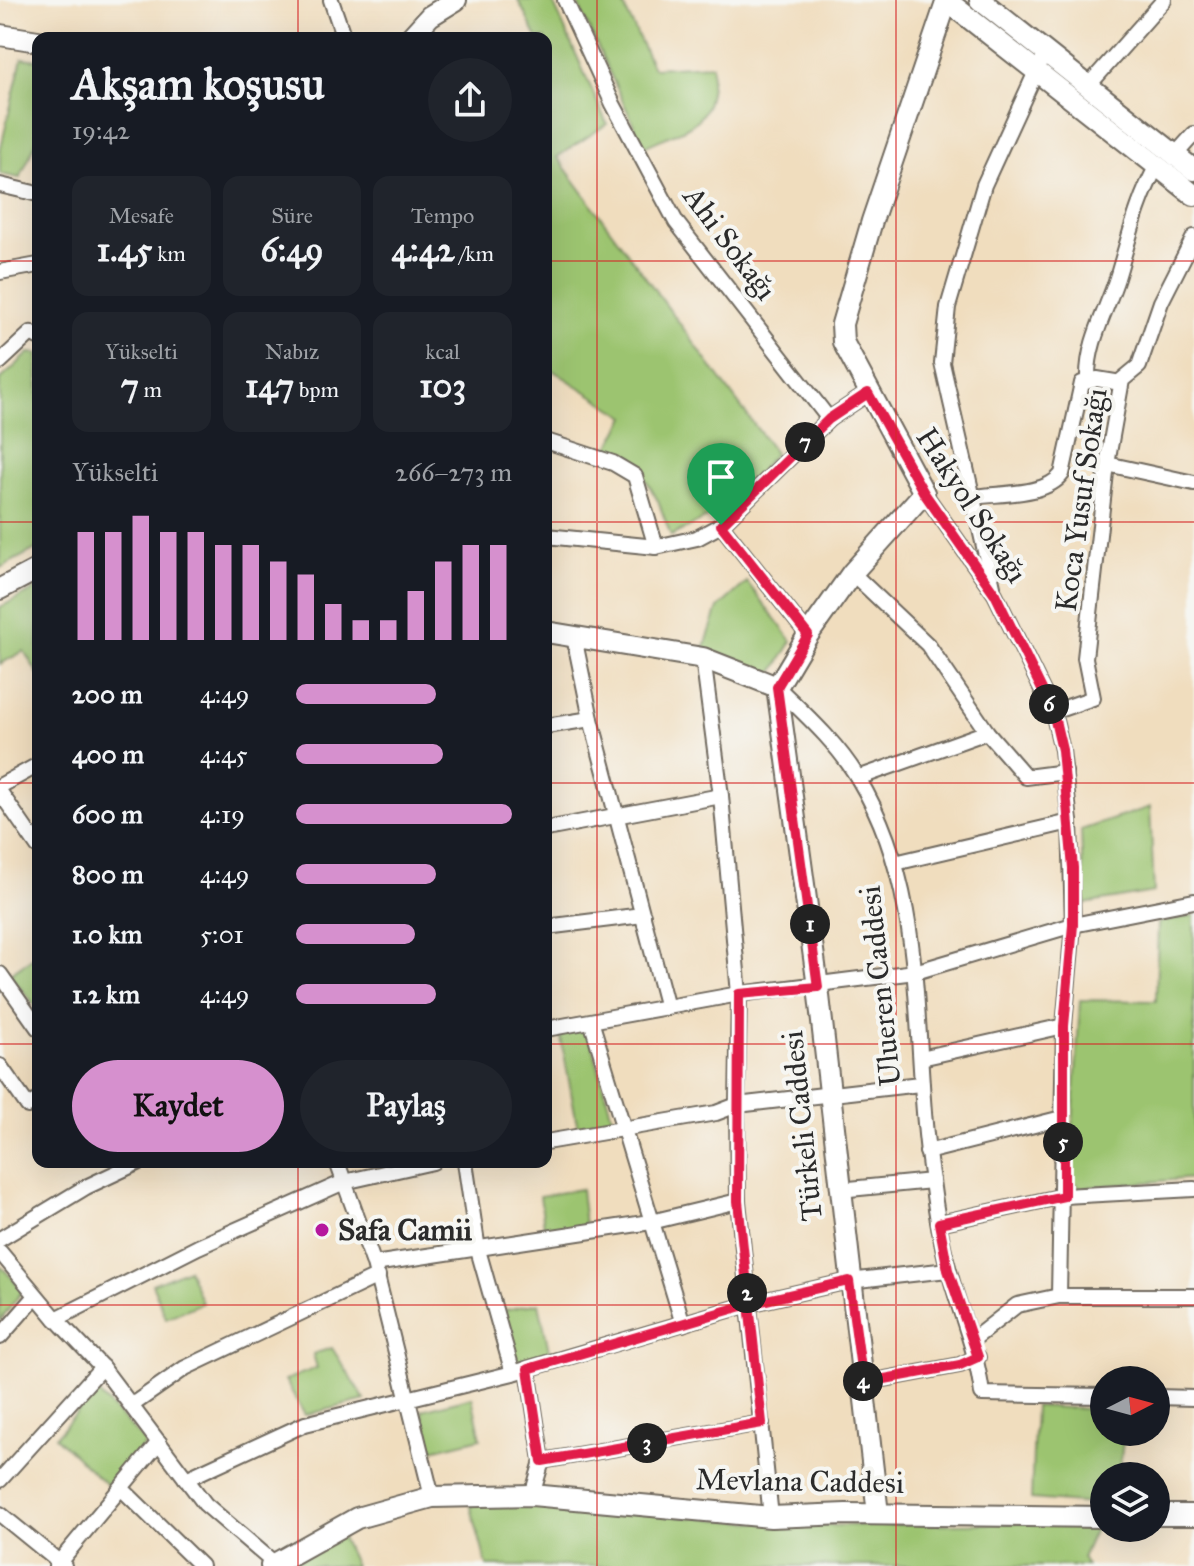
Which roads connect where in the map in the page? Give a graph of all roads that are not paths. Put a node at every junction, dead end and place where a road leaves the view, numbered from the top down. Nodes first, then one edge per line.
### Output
1 (331, 0) edge
2 (456, 0) edge
3 (565, 0) edge
4 (946, 0) edge
5 (980, 0) edge
6 (1164, 0) edge
7 (342, 32) edge
8 (415, 32) edge
9 (0, 35) edge
10 (32, 40) edge
11 (1047, 51) junction
12 (1035, 70) junction
13 (1088, 86) junction
14 (1194, 134) edge
15 (1176, 154) junction
16 (1157, 166) junction
17 (1194, 170) edge
18 (0, 185) edge
19 (32, 193) edge
20 (1194, 195) edge
21 (1194, 237) edge
22 (32, 266) edge
23 (0, 272) edge
24 (32, 334) edge
25 (0, 362) edge
26 (1088, 379) junction
27 (1121, 383) junction
28 (868, 393) junction
29 (829, 419) junction
30 (552, 443) edge
31 (1107, 464) junction
32 (1194, 483) edge
33 (924, 493) junction
34 (973, 497) junction
35 (721, 525) junction
36 (552, 537) edge
37 (656, 547) junction
38 (32, 572) edge
39 (852, 573) junction
40 (0, 589) edge
41 (995, 594) junction
42 (552, 633) edge
43 (808, 635) junction
44 (574, 637) junction
45 (703, 658) junction
46 (777, 687) junction
47 (1053, 712) junction
48 (591, 719) junction
49 (552, 725) edge
50 (987, 732) junction
51 (32, 769) edge
52 (1065, 772) junction
53 (858, 778) junction
54 (0, 789) edge
55 (721, 796) junction
56 (618, 817) junction
57 (1070, 822) junction
58 (552, 828) edge
59 (32, 838) edge
60 (895, 863) junction
61 (1194, 901) edge
62 (643, 915) junction
63 (1073, 925) junction
64 (552, 926) edge
65 (915, 972) junction
66 (0, 974) edge
67 (818, 987) junction
68 (739, 994) junction
69 (667, 1008) junction
70 (32, 1019) edge
71 (592, 1024) junction
72 (1064, 1026) junction
73 (552, 1028) edge
74 (921, 1058) junction
75 (0, 1066) edge
76 (920, 1084) junction
77 (827, 1092) junction
78 (32, 1104) edge
79 (737, 1105) junction
80 (1062, 1118) junction
81 (622, 1129) junction
82 (552, 1141) edge
83 (927, 1152) junction
84 (126, 1168) edge
85 (339, 1168) edge
86 (406, 1168) edge
87 (466, 1168) edge
88 (932, 1181) junction
89 (344, 1182) junction
90 (1194, 1189) edge
91 (839, 1190) junction
92 (1064, 1196) junction
93 (738, 1201) junction
94 (651, 1222) junction
95 (939, 1223) junction
96 (0, 1239) edge
97 (478, 1250) junction
98 (0, 1252) edge
99 (376, 1270) junction
100 (948, 1270) junction
101 (849, 1281) junction
102 (1059, 1296) junction
103 (1194, 1296) edge
104 (35, 1297) junction
105 (749, 1304) junction
106 (56, 1319) junction
107 (683, 1324) junction
108 (0, 1337) edge
109 (971, 1341) junction
110 (978, 1357) junction
111 (102, 1367) junction
112 (528, 1369) junction
113 (513, 1373) junction
114 (863, 1383) junction
115 (1090, 1396) edge
116 (1170, 1397) edge
117 (1194, 1398) edge
118 (408, 1399) junction
119 (132, 1405) junction
120 (762, 1423) junction
121 (159, 1442) junction
122 (542, 1461) junction
123 (186, 1479) junction
124 (0, 1480) edge
125 (121, 1488) junction
126 (532, 1495) junction
127 (432, 1497) junction
128 (0, 1514) edge
129 (878, 1514) junction
130 (1170, 1515) edge
131 (1194, 1515) edge
132 (771, 1517) junction
133 (1090, 1517) edge
134 (273, 1564) edge
135 (60, 1565) edge
136 (201, 1566) edge

1 - 7 street
2 - 8 street
3 - 29 street, Ahi Sokağı
4 - 12 street
4 - 28 street, Hakyol Sokağı
5 - 11 street
6 - 13 street
9 - 10 street
11 - 12 street
11 - 13 street
12 - 16 street
12 - 34 street
13 - 15 street
14 - 15 street
15 - 17 street
16 - 20 street
16 - 26 street
18 - 19 street
21 - 27 street, Koca Yusuf Sokağı
22 - 23 street
24 - 25 street
26 - 27 street
26 - 34 street
27 - 31 street, Koca Yusuf Sokağı
28 - 29 street
28 - 33 street, Hakyol Sokağı
29 - 35 street
30 - 37 street
31 - 32 street
31 - 47 street, Koca Yusuf Sokağı
33 - 39 street
33 - 41 street, Hakyol Sokağı
34 - 41 street
35 - 37 street
35 - 43 street
36 - 37 street
38 - 40 street
39 - 43 street
39 - 50 street
41 - 47 street, Hakyol Sokağı
42 - 44 street, Ulueren Caddesi
43 - 46 street
44 - 45 street, Ulueren Caddesi
44 - 48 street
45 - 46 street, Ulueren Caddesi
45 - 55 street
46 - 53 street, Ulueren Caddesi
46 - 67 street, Türkeli Caddesi
47 - 52 street, Hakyol Sokağı
48 - 49 street
48 - 56 street
50 - 52 street
50 - 53 street
51 - 54 street
52 - 57 street, Hakyol Sokağı
53 - 60 street, Ulueren Caddesi
54 - 59 street
55 - 56 street
55 - 68 street
56 - 58 street
56 - 62 street
57 - 60 street
57 - 63 street, Hakyol Sokağı
60 - 65 street, Ulueren Caddesi
61 - 63 street
62 - 64 street
62 - 69 street
63 - 65 street
63 - 72 street, Hakyol Sokağı
65 - 67 street
65 - 74 street, Ulueren Caddesi
66 - 70 street
67 - 68 street
67 - 77 street, Türkeli Caddesi
68 - 69 street
68 - 79 street
69 - 71 street
71 - 73 street
71 - 81 street
72 - 74 street
72 - 80 street, Hakyol Sokağı
74 - 76 street, Ulueren Caddesi
75 - 78 street
76 - 77 street
76 - 83 street, Ulueren Caddesi
77 - 79 street
77 - 91 street, Türkeli Caddesi
79 - 81 street
79 - 93 street
80 - 83 street
80 - 92 street, Hakyol Sokağı
81 - 82 street
81 - 94 street
83 - 88 street, Ulueren Caddesi
84 - 96 street
85 - 89 street
86 - 89 street
87 - 97 street
88 - 91 street
88 - 95 street, Ulueren Caddesi
89 - 99 street
89 - 106 street
90 - 92 street
91 - 101 street, Türkeli Caddesi
92 - 95 street
92 - 102 street, Hakyol Sokağı
93 - 94 street
93 - 105 street
94 - 97 street
94 - 107 street
95 - 100 street, Ulueren Caddesi
97 - 99 street
97 - 113 street
98 - 104 street
99 - 118 street
99 - 119 street
100 - 101 street
100 - 109 street, Ulueren Caddesi
101 - 105 street
101 - 114 street, Türkeli Caddesi
102 - 103 street
102 - 109 street
104 - 106 street
104 - 108 street
105 - 107 street
105 - 120 street
106 - 111 street
107 - 112 street
109 - 110 street, Ulueren Caddesi
110 - 114 street
110 - 115 street, Ulueren Caddesi
111 - 119 street
111 - 124 street
112 - 113 street
112 - 122 street
113 - 118 street
114 - 129 street, Türkeli Caddesi
116 - 117 street
118 - 123 street
118 - 127 street
119 - 121 street
120 - 122 street
120 - 132 street
121 - 123 street
121 - 125 street
122 - 126 street
123 - 134 street
125 - 135 street
125 - 136 street
126 - 127 street, Mevlana Caddesi
126 - 132 street, Mevlana Caddesi
127 - 134 street, Mevlana Caddesi
128 - 135 street
129 - 132 street, Mevlana Caddesi
129 - 133 street, Mevlana Caddesi
130 - 131 street

